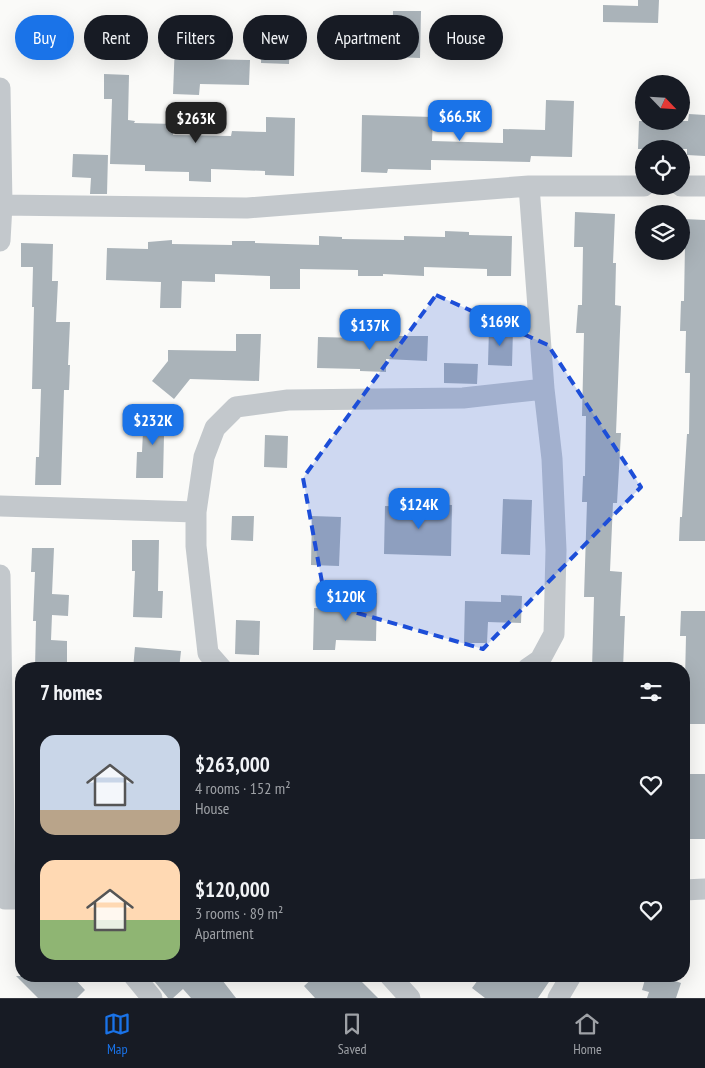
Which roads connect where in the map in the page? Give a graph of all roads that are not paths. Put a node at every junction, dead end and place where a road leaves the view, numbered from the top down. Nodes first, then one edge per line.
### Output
1 (0, 88) edge
2 (530, 186) junction
3 (635, 186) edge
4 (690, 186) edge
5 (705, 186) edge
6 (1, 205) edge
7 (0, 241) edge
8 (544, 389) junction
9 (0, 506) edge
10 (196, 512) junction
11 (0, 575) edge
12 (215, 662) edge
13 (537, 662) edge
14 (705, 889) edge
15 (690, 890) edge
16 (9, 899) edge
17 (139, 982) edge
18 (395, 982) edge
19 (567, 982) edge
20 (152, 998) edge
21 (410, 998) edge
22 (558, 998) edge

1 - 6 street
2 - 3 street
2 - 6 street
2 - 8 street
4 - 5 street
6 - 7 street
8 - 10 street
8 - 13 street
9 - 10 street
10 - 12 street
11 - 16 street
14 - 15 street
17 - 20 street
18 - 21 street
19 - 22 street

